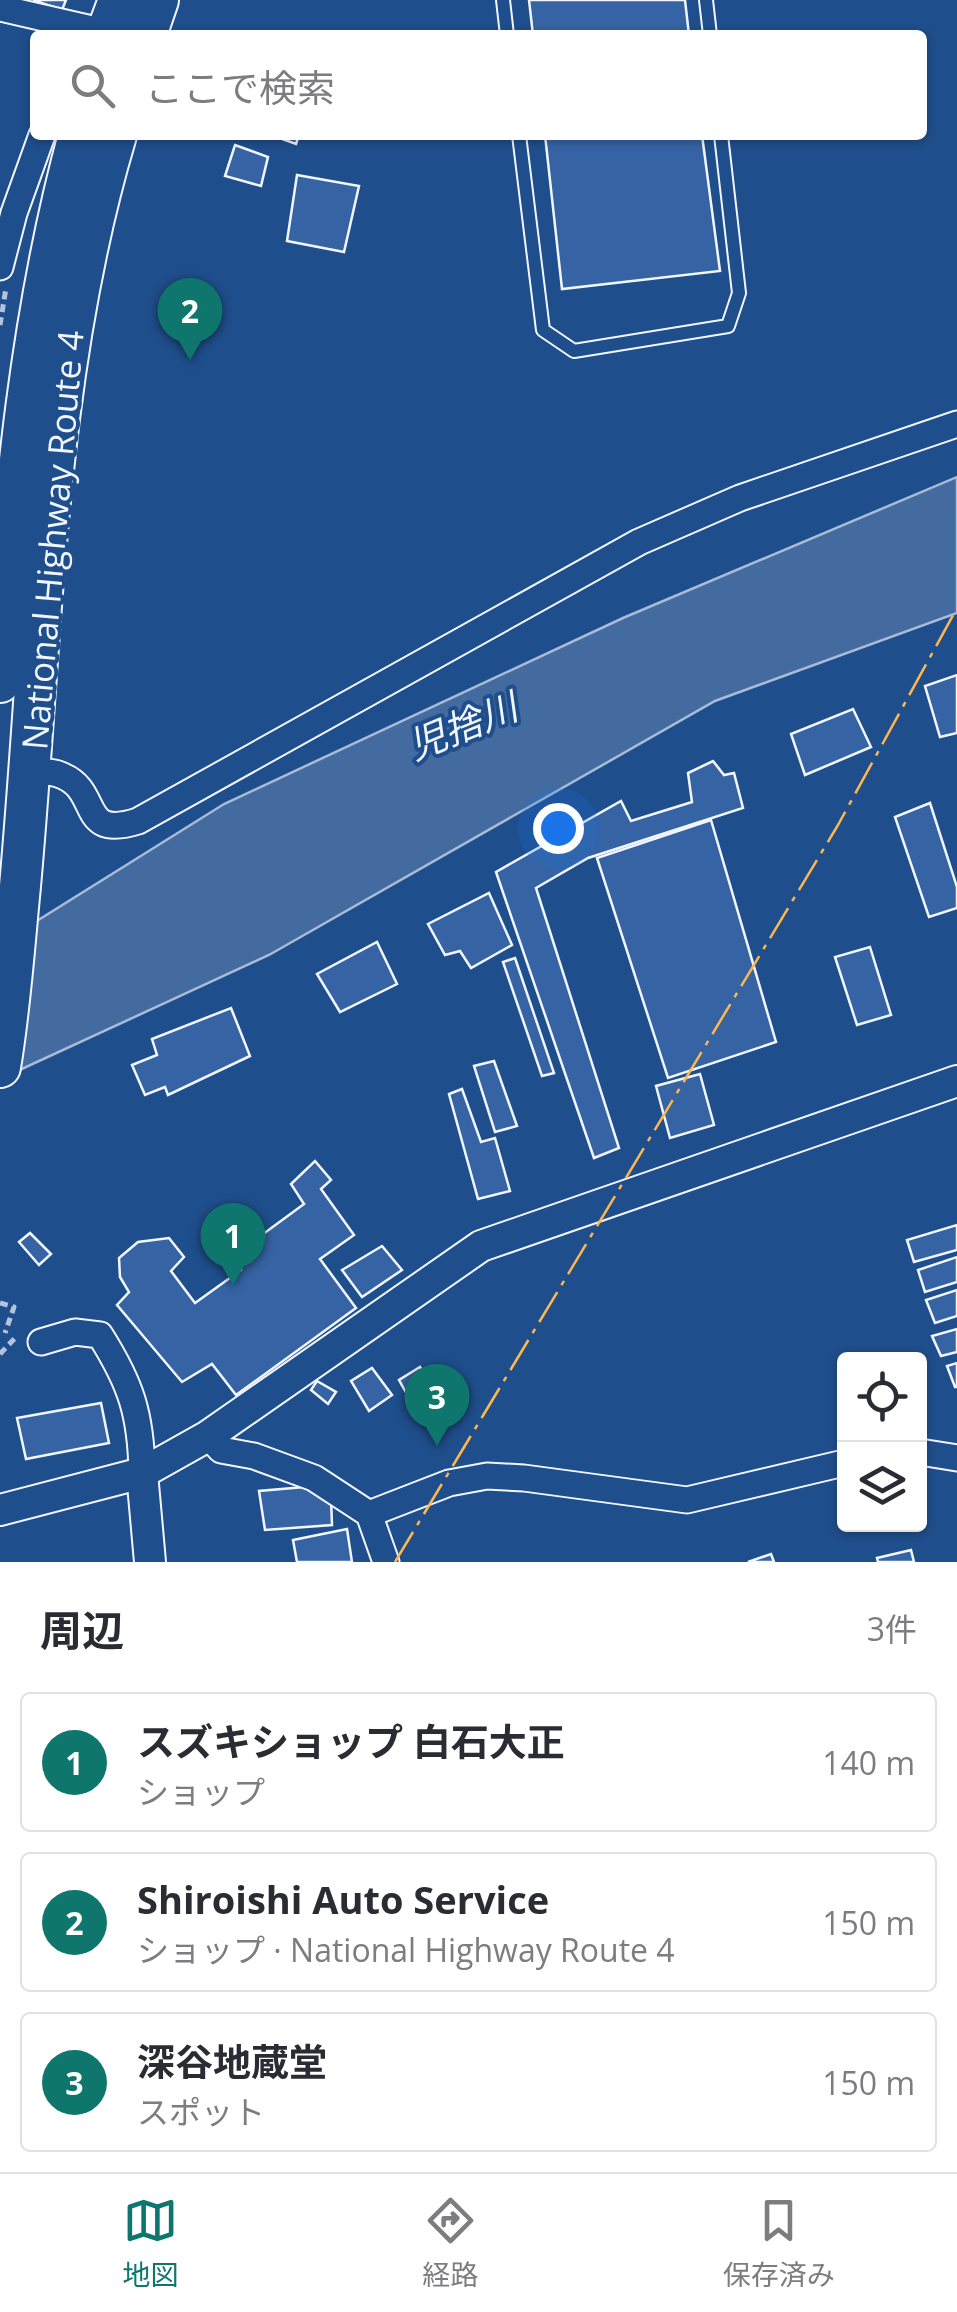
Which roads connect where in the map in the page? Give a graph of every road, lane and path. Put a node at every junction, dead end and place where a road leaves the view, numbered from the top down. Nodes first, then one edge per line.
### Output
1 (158, 0) edge
2 (503, 0) edge
3 (706, 0) edge
4 (0, 8) edge
5 (108, 28) edge
6 (506, 30) edge
7 (709, 30) edge
8 (40, 140) edge
9 (78, 140) edge
10 (115, 140) edge
11 (520, 140) edge
12 (722, 140) edge
13 (0, 267) edge
14 (957, 424) edge
15 (0, 682) edge
16 (30, 771) junction
17 (0, 1068) edge
18 (957, 1081) edge
19 (0, 1303) edge
20 (5, 1333) dead end
21 (29, 1339) joint
22 (0, 1354) edge
23 (208, 1436) junction
24 (927, 1453) edge
25 (957, 1458) edge
26 (837, 1465) edge
27 (142, 1473) junction
28 (0, 1510) edge
29 (370, 1514) junction
30 (150, 1562) edge
31 (386, 1562) edge

1 - 5 highway
2 - 6 lane
3 - 7 lane
4 - 5 street
8 - 13 street
9 - 15 highway, National Highway Route 4
10 - 16 highway, National Highway Route 4
11 - 12 lane
14 - 16 street
16 - 17 highway, National Highway Route 4
18 - 23 street
19 - 20 path
21 - 22 path
21 - 27 street
23 - 27 street
23 - 29 street
24 - 25 street
26 - 29 street
27 - 28 street
27 - 30 street
29 - 31 street

